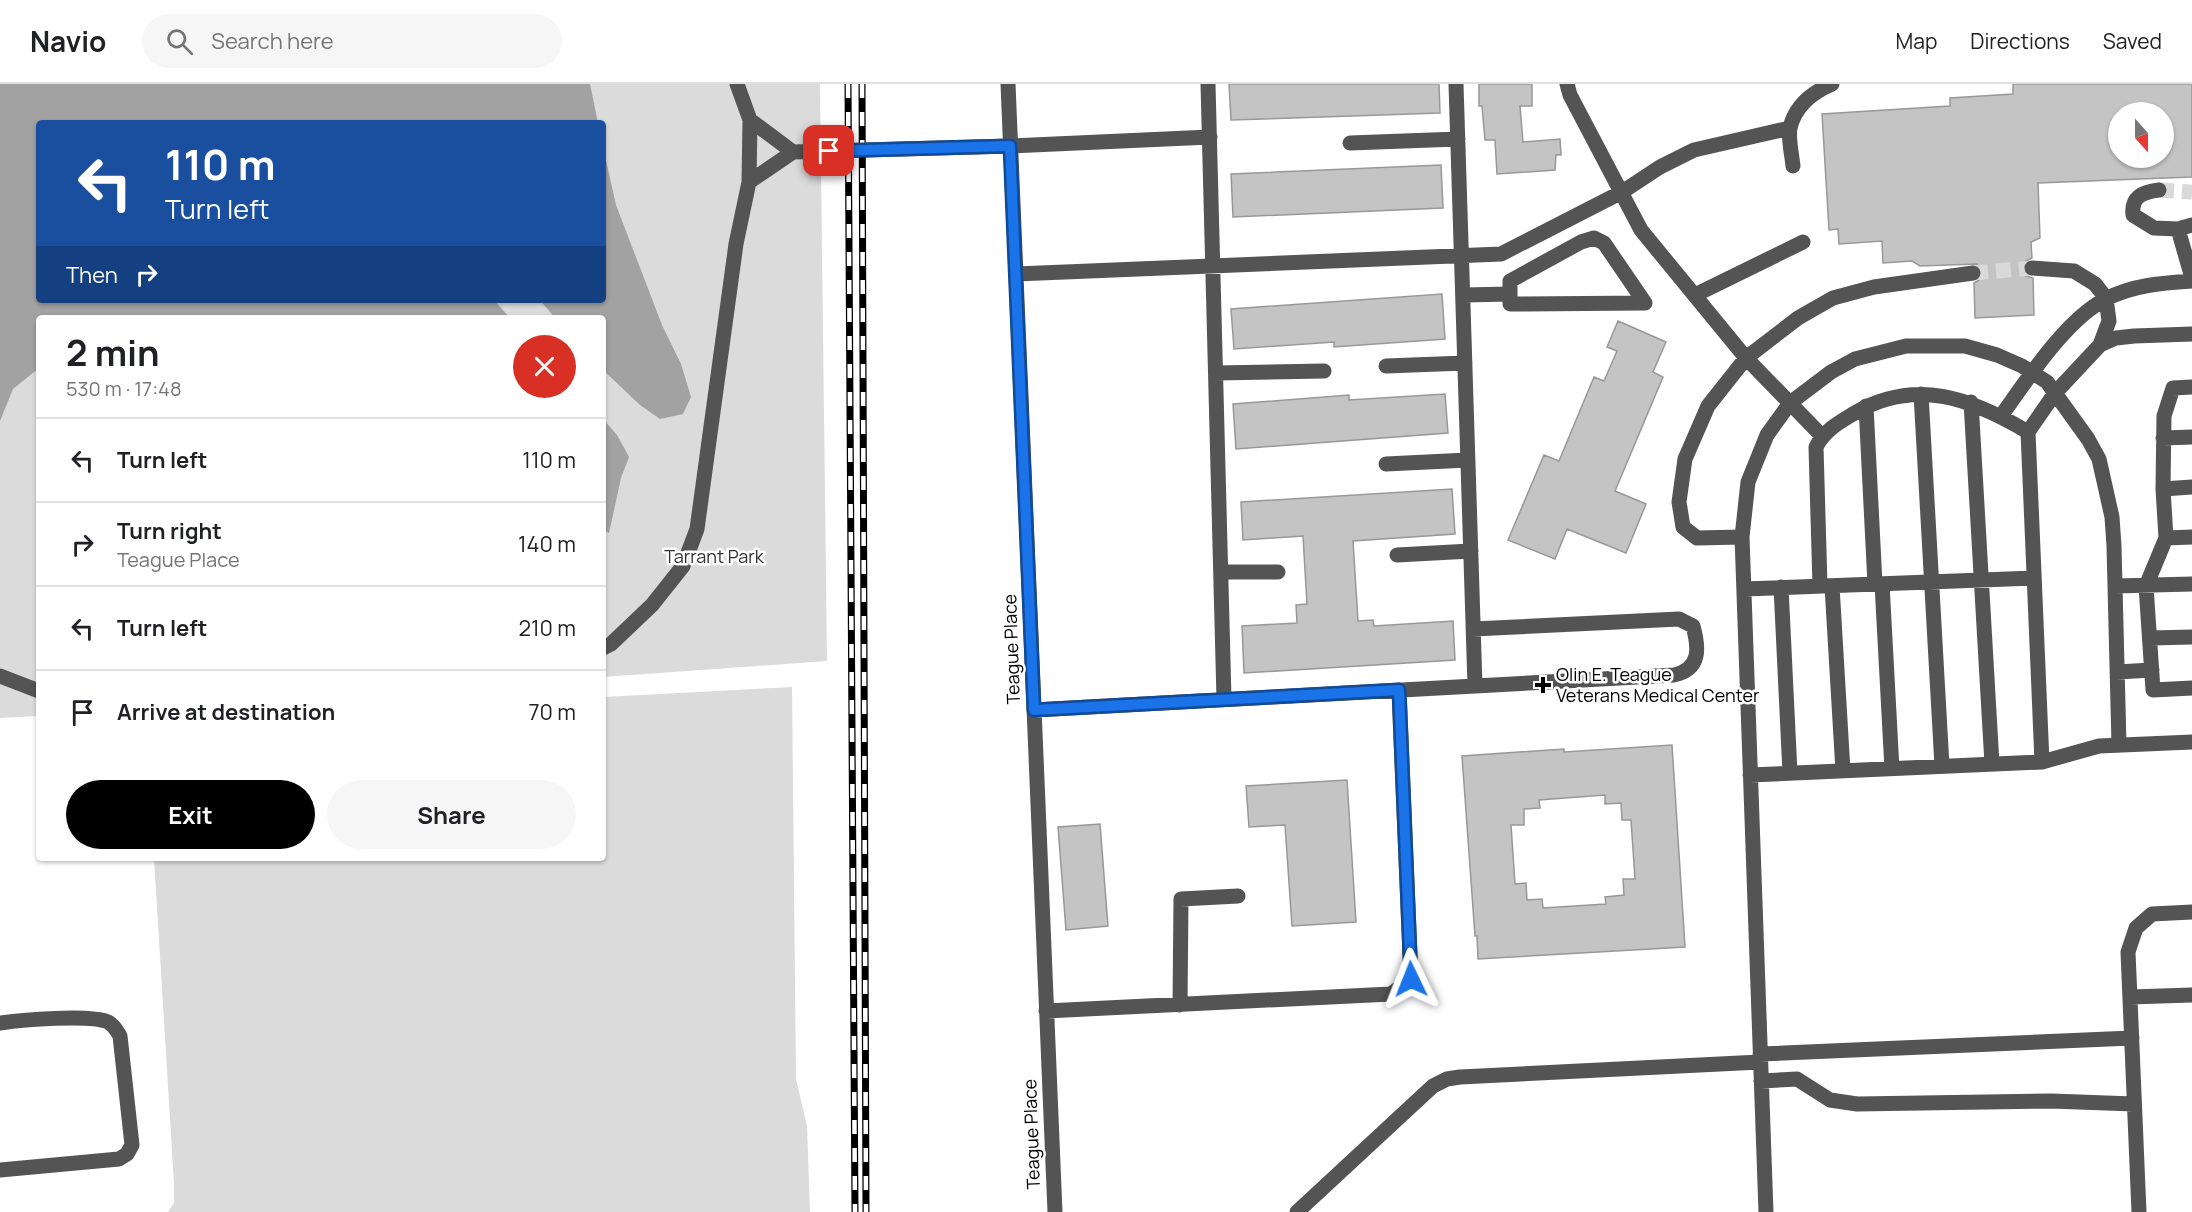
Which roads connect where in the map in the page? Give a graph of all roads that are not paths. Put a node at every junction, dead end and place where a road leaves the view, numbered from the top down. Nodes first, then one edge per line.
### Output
1 (737, 84) edge
2 (1008, 84) edge
3 (1208, 84) edge
4 (1456, 84) edge
5 (1567, 84) edge
6 (1832, 84) edge
7 (750, 120) junction
8 (1790, 128) junction
9 (1210, 137) junction
10 (1458, 139) junction
11 (1350, 143) dead end
12 (1010, 146) junction
13 (793, 152) junction
14 (1793, 166) dead end
15 (749, 182) junction
16 (2159, 190) tunnel mouth
17 (1622, 192) junction
18 (2185, 227) edge
19 (1803, 242) dead end
20 (1462, 256) junction
21 (1214, 265) junction
22 (2032, 268) tunnel mouth
23 (1973, 273) tunnel mouth
24 (1016, 274) junction
25 (2192, 280) edge
26 (1510, 294) junction
27 (1464, 295) junction
28 (1695, 295) junction
29 (2106, 298) junction
30 (2192, 334) edge
31 (2100, 345) junction
32 (1746, 358) junction
33 (1465, 363) junction
34 (1386, 366) dead end
35 (1324, 370) dead end
36 (2032, 372) junction
37 (1216, 374) junction
38 (2192, 387) edge
39 (2055, 393) junction
40 (1921, 394) junction
41 (1971, 402) junction
42 (1790, 403) junction
43 (1866, 406) junction
44 (2001, 416) junction
45 (2028, 432) junction
46 (1821, 435) junction
47 (2192, 436) edge
48 (2163, 438) junction
49 (1468, 460) junction
50 (1386, 464) dead end
51 (2192, 487) edge
52 (2163, 489) junction
53 (1742, 537) junction
54 (2192, 537) edge
55 (2166, 538) junction
56 (1471, 550) junction
57 (1397, 555) dead end
58 (1221, 572) junction
59 (1278, 572) dead end
60 (2034, 578) junction
61 (1981, 580) junction
62 (1932, 582) junction
63 (1878, 584) junction
64 (2192, 584) edge
65 (1826, 586) junction
66 (2115, 586) junction
67 (2146, 586) junction
68 (1781, 587) junction
69 (1744, 589) junction
70 (1473, 629) junction
71 (2192, 637) edge
72 (2150, 638) junction
73 (606, 646) edge
74 (2152, 670) junction
75 (2117, 672) junction
76 (0, 676) edge
77 (1475, 686) junction
78 (2192, 688) edge
79 (36, 690) edge
80 (1399, 690) junction
81 (1224, 699) junction
82 (1034, 710) junction
83 (2192, 742) edge
84 (2119, 745) junction
85 (2042, 762) junction
86 (1992, 764) junction
87 (1942, 766) junction
88 (1892, 769) junction
89 (1843, 771) junction
90 (1790, 773) junction
91 (1750, 775) junction
92 (1238, 896) dead end
93 (2192, 912) edge
94 (2192, 995) edge
95 (2130, 997) junction
96 (1180, 1005) junction
97 (1047, 1011) junction
98 (0, 1023) edge
99 (2132, 1038) junction
100 (1760, 1058) junction
101 (1761, 1081) junction
102 (2134, 1104) junction
103 (0, 1170) edge
104 (1055, 1212) edge
105 (1297, 1212) edge
106 (1766, 1212) edge
107 (2139, 1212) edge

1 - 7 lane
2 - 12 lane, Teague Place
3 - 9 lane
4 - 10 lane
5 - 17 lane
6 - 8 lane
7 - 13 lane
7 - 15 lane
8 - 14 lane
8 - 17 lane
9 - 12 lane
9 - 21 lane
10 - 11 lane
10 - 20 lane
12 - 13 lane
12 - 24 lane, Teague Place
13 - 15 lane
15 - 73 lane
16 - 18 lane
17 - 20 lane
17 - 28 lane
18 - 25 lane
19 - 28 lane
20 - 21 lane
20 - 27 lane
21 - 24 lane
21 - 37 lane
22 - 29 lane
23 - 32 lane
24 - 82 lane, Teague Place
25 - 29 lane
26 - 26 lane
26 - 27 lane
27 - 33 lane
28 - 32 lane
29 - 31 lane
29 - 36 lane
30 - 31 lane
31 - 39 lane
32 - 42 lane
32 - 53 lane
33 - 34 lane
33 - 49 lane
35 - 37 lane
36 - 39 lane
36 - 42 lane
36 - 44 lane
37 - 58 lane
38 - 48 lane
39 - 45 lane
39 - 66 lane
40 - 41 lane
40 - 43 lane
40 - 62 lane
41 - 44 lane
41 - 61 lane
42 - 46 lane
42 - 53 lane
43 - 46 lane
43 - 63 lane
44 - 45 lane
45 - 60 lane
46 - 65 lane
47 - 48 lane
48 - 52 lane
49 - 50 lane
49 - 56 lane
51 - 52 lane
52 - 55 lane
53 - 69 lane
54 - 55 lane
55 - 67 lane
56 - 57 lane
56 - 70 lane
58 - 59 lane
58 - 81 lane
60 - 61 lane
60 - 85 lane
61 - 62 lane
61 - 86 lane
62 - 63 lane
62 - 87 lane
63 - 65 lane
63 - 88 lane
64 - 67 lane
65 - 68 lane
65 - 89 lane
66 - 67 lane
66 - 75 lane
67 - 72 lane
68 - 69 lane
68 - 90 lane
69 - 91 lane
70 - 77 lane
70 - 77 lane
71 - 72 lane
72 - 74 lane
74 - 75 lane
74 - 78 lane
75 - 84 lane
76 - 79 lane
77 - 80 lane
80 - 81 lane
80 - 96 lane
81 - 82 lane
82 - 97 lane, Teague Place
83 - 84 lane
84 - 85 lane
85 - 86 lane
86 - 87 lane
87 - 88 lane
88 - 89 lane
89 - 90 lane
90 - 91 lane
91 - 100 lane
92 - 96 lane
93 - 95 lane
94 - 95 lane
95 - 99 lane
96 - 97 lane
97 - 104 lane, Teague Place
98 - 103 lane
99 - 100 lane
99 - 102 lane
100 - 101 lane
100 - 105 lane
101 - 102 lane
101 - 106 lane
102 - 107 lane

